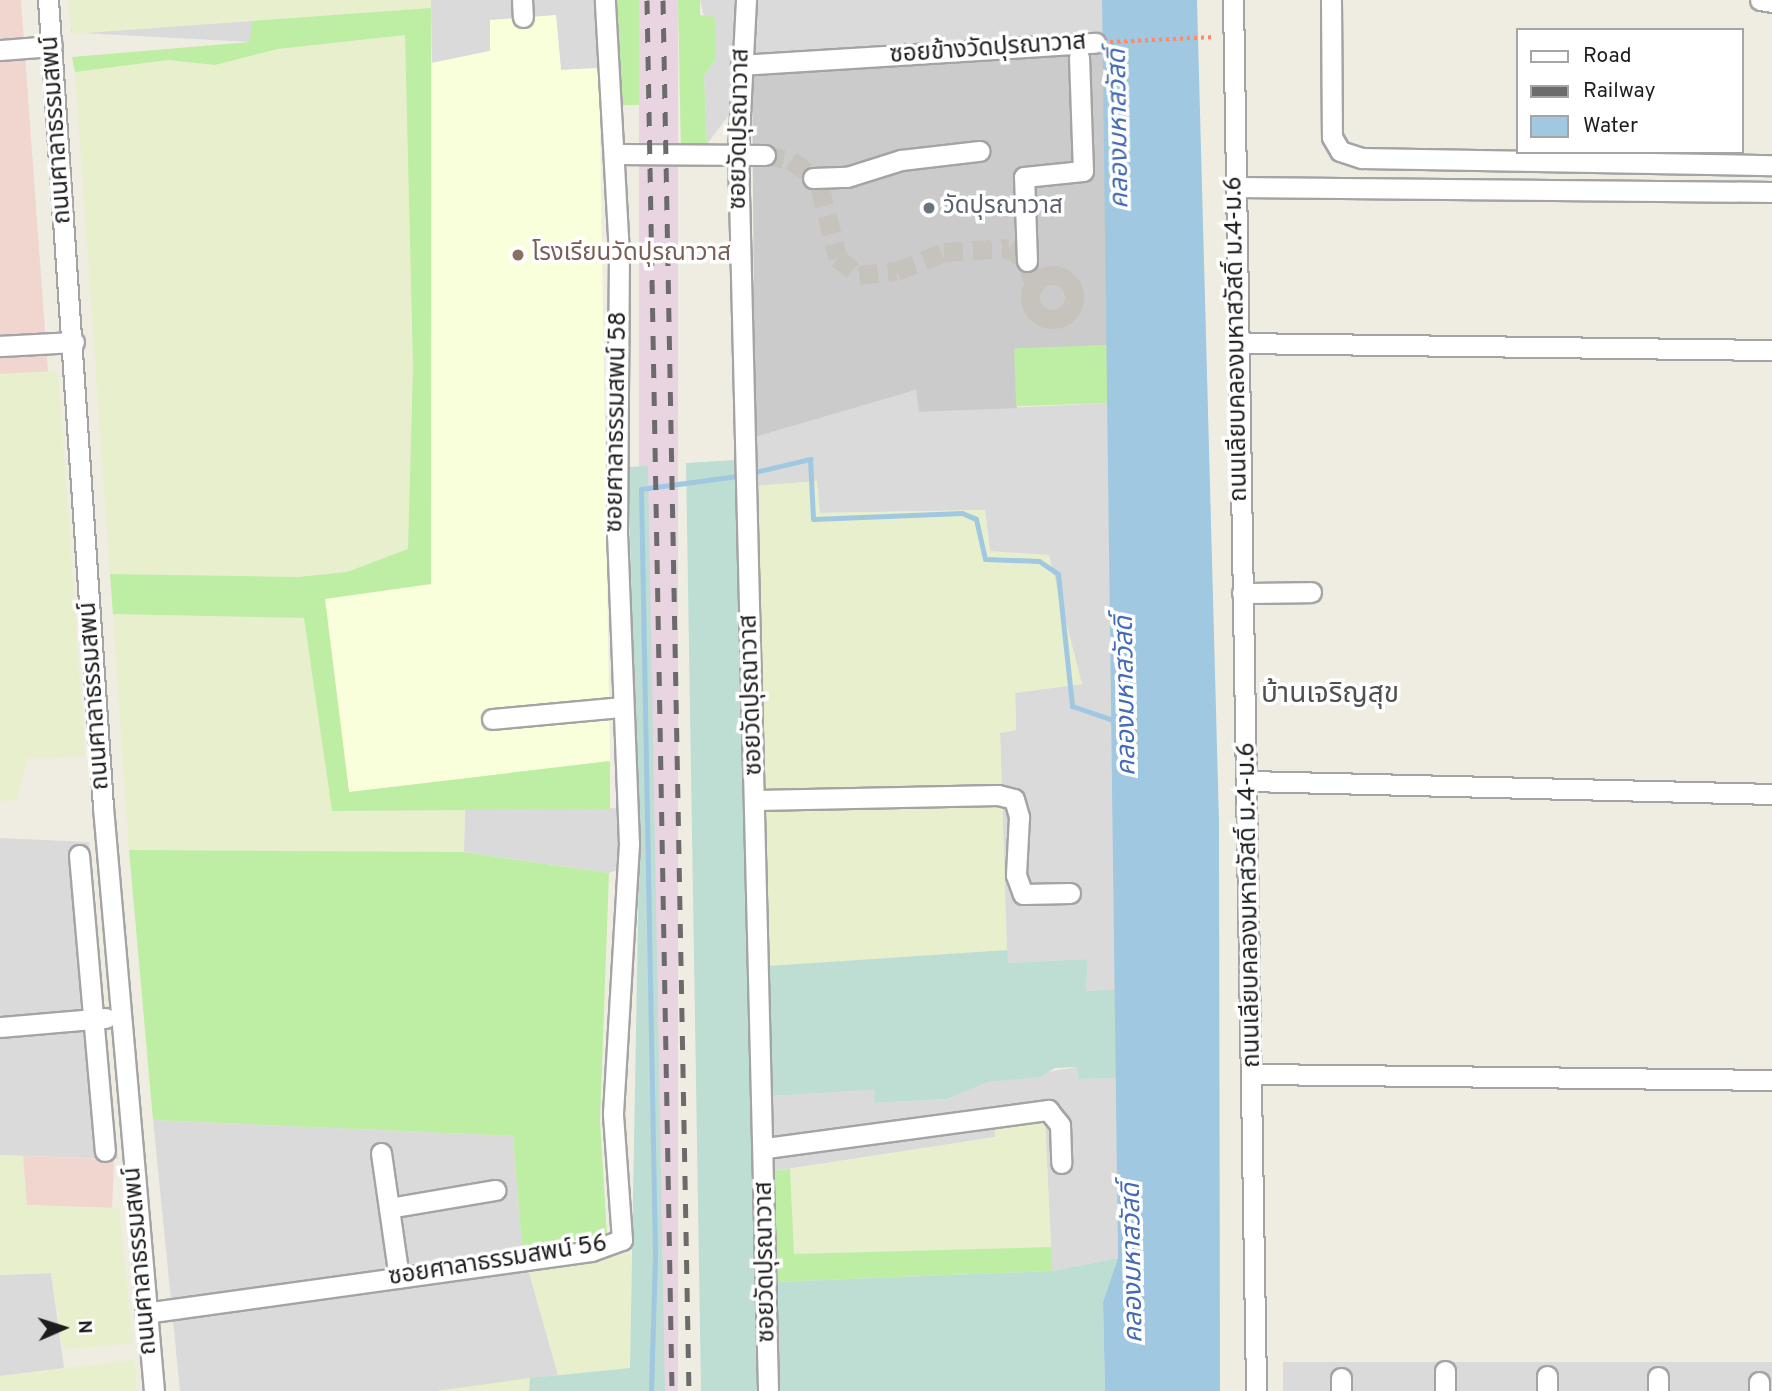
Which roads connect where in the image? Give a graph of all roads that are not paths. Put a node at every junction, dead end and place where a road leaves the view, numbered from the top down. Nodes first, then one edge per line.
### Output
1 (48, 0) edge
2 (605, 0) edge
3 (746, 0) edge
4 (1233, 0) edge
5 (1331, 0) edge
6 (1760, 0) edge
7 (1772, 2) edge
8 (1095, 43) road end
9 (52, 46) junction
10 (0, 50) edge
11 (1079, 57) dead end
12 (741, 65) junction
13 (979, 150) dead end
14 (738, 152) junction
15 (614, 154) junction
16 (765, 155) tunnel mouth
17 (1772, 165) edge
18 (813, 178) dead end
19 (1236, 187) junction
20 (1772, 192) edge
21 (1027, 261) tunnel mouth
22 (74, 342) junction
23 (1237, 344) junction
24 (0, 346) edge
25 (1772, 350) edge
26 (1311, 592) dead end
27 (1242, 593) junction
28 (621, 706) junction
29 (492, 719) dead end
30 (1249, 781) junction
31 (1772, 794) edge
32 (757, 800) junction
33 (629, 844) joint
34 (79, 855) dead end
35 (1070, 893) dead end
36 (121, 1017) junction
37 (94, 1018) junction
38 (0, 1027) edge
39 (1254, 1074) junction
40 (1772, 1080) edge
41 (766, 1149) junction
42 (105, 1151) dead end
43 (382, 1153) dead end
44 (1061, 1163) dead end
45 (495, 1190) dead end
46 (390, 1208) junction
47 (400, 1278) junction
48 (145, 1312) junction
49 (1445, 1371) dead end
50 (154, 1391) edge
51 (768, 1391) edge
52 (1256, 1391) edge
53 (1445, 1391) edge

1 - 9 street, ถนนศาลาธรรมสพน์
2 - 15 street, ซอยศาลาธรรมสพน์ 58
3 - 12 street, ซอยวัดปุรณาวาส
4 - 19 street, ถนนเลียบคลองมหาสวัสดิ์ ม.4-ม.6
5 - 17 street
6 - 7 street
8 - 12 street, ซอยข้างวัดปุรณาวาส
9 - 10 street
9 - 22 street, ถนนศาลาธรรมสพน์
11 - 21 street
12 - 14 street, ซอยวัดปุรณาวาส
13 - 18 street
14 - 15 street
14 - 16 street
14 - 32 street, ซอยวัดปุรณาวาส
15 - 28 street, ซอยศาลาธรรมสพน์ 58
19 - 20 street
19 - 23 street, ถนนเลียบคลองมหาสวัสดิ์ ม.4-ม.6
22 - 24 street
22 - 36 street, ถนนศาลาธรรมสพน์
23 - 25 street
23 - 27 street, ถนนเลียบคลองมหาสวัสดิ์ ม.4-ม.6
26 - 27 street
27 - 30 street, ถนนเลียบคลองมหาสวัสดิ์ ม.4-ม.6
28 - 29 street
28 - 33 street, ซอยศาลาธรรมสพน์ 58
30 - 31 street
30 - 39 street, ถนนเลียบคลองมหาสวัสดิ์ ม.4-ม.6
32 - 35 street
32 - 41 street, ซอยวัดปุรณาวาส
33 - 47 street, ซอยศาลาธรรมสพน์ 56
34 - 37 street
36 - 37 street
36 - 48 street, ถนนศาลาธรรมสพน์
37 - 38 street
37 - 42 street
39 - 40 street
39 - 52 street, ถนนเลียบคลองมหาสวัสดิ์ ม.4-ม.6
41 - 44 street
41 - 51 street, ซอยวัดปุรณาวาส
43 - 46 street
45 - 46 street
46 - 47 street
47 - 48 street, ซอยศาลาธรรมสพน์ 56
48 - 50 street, ถนนศาลาธรรมสพน์
49 - 53 street

